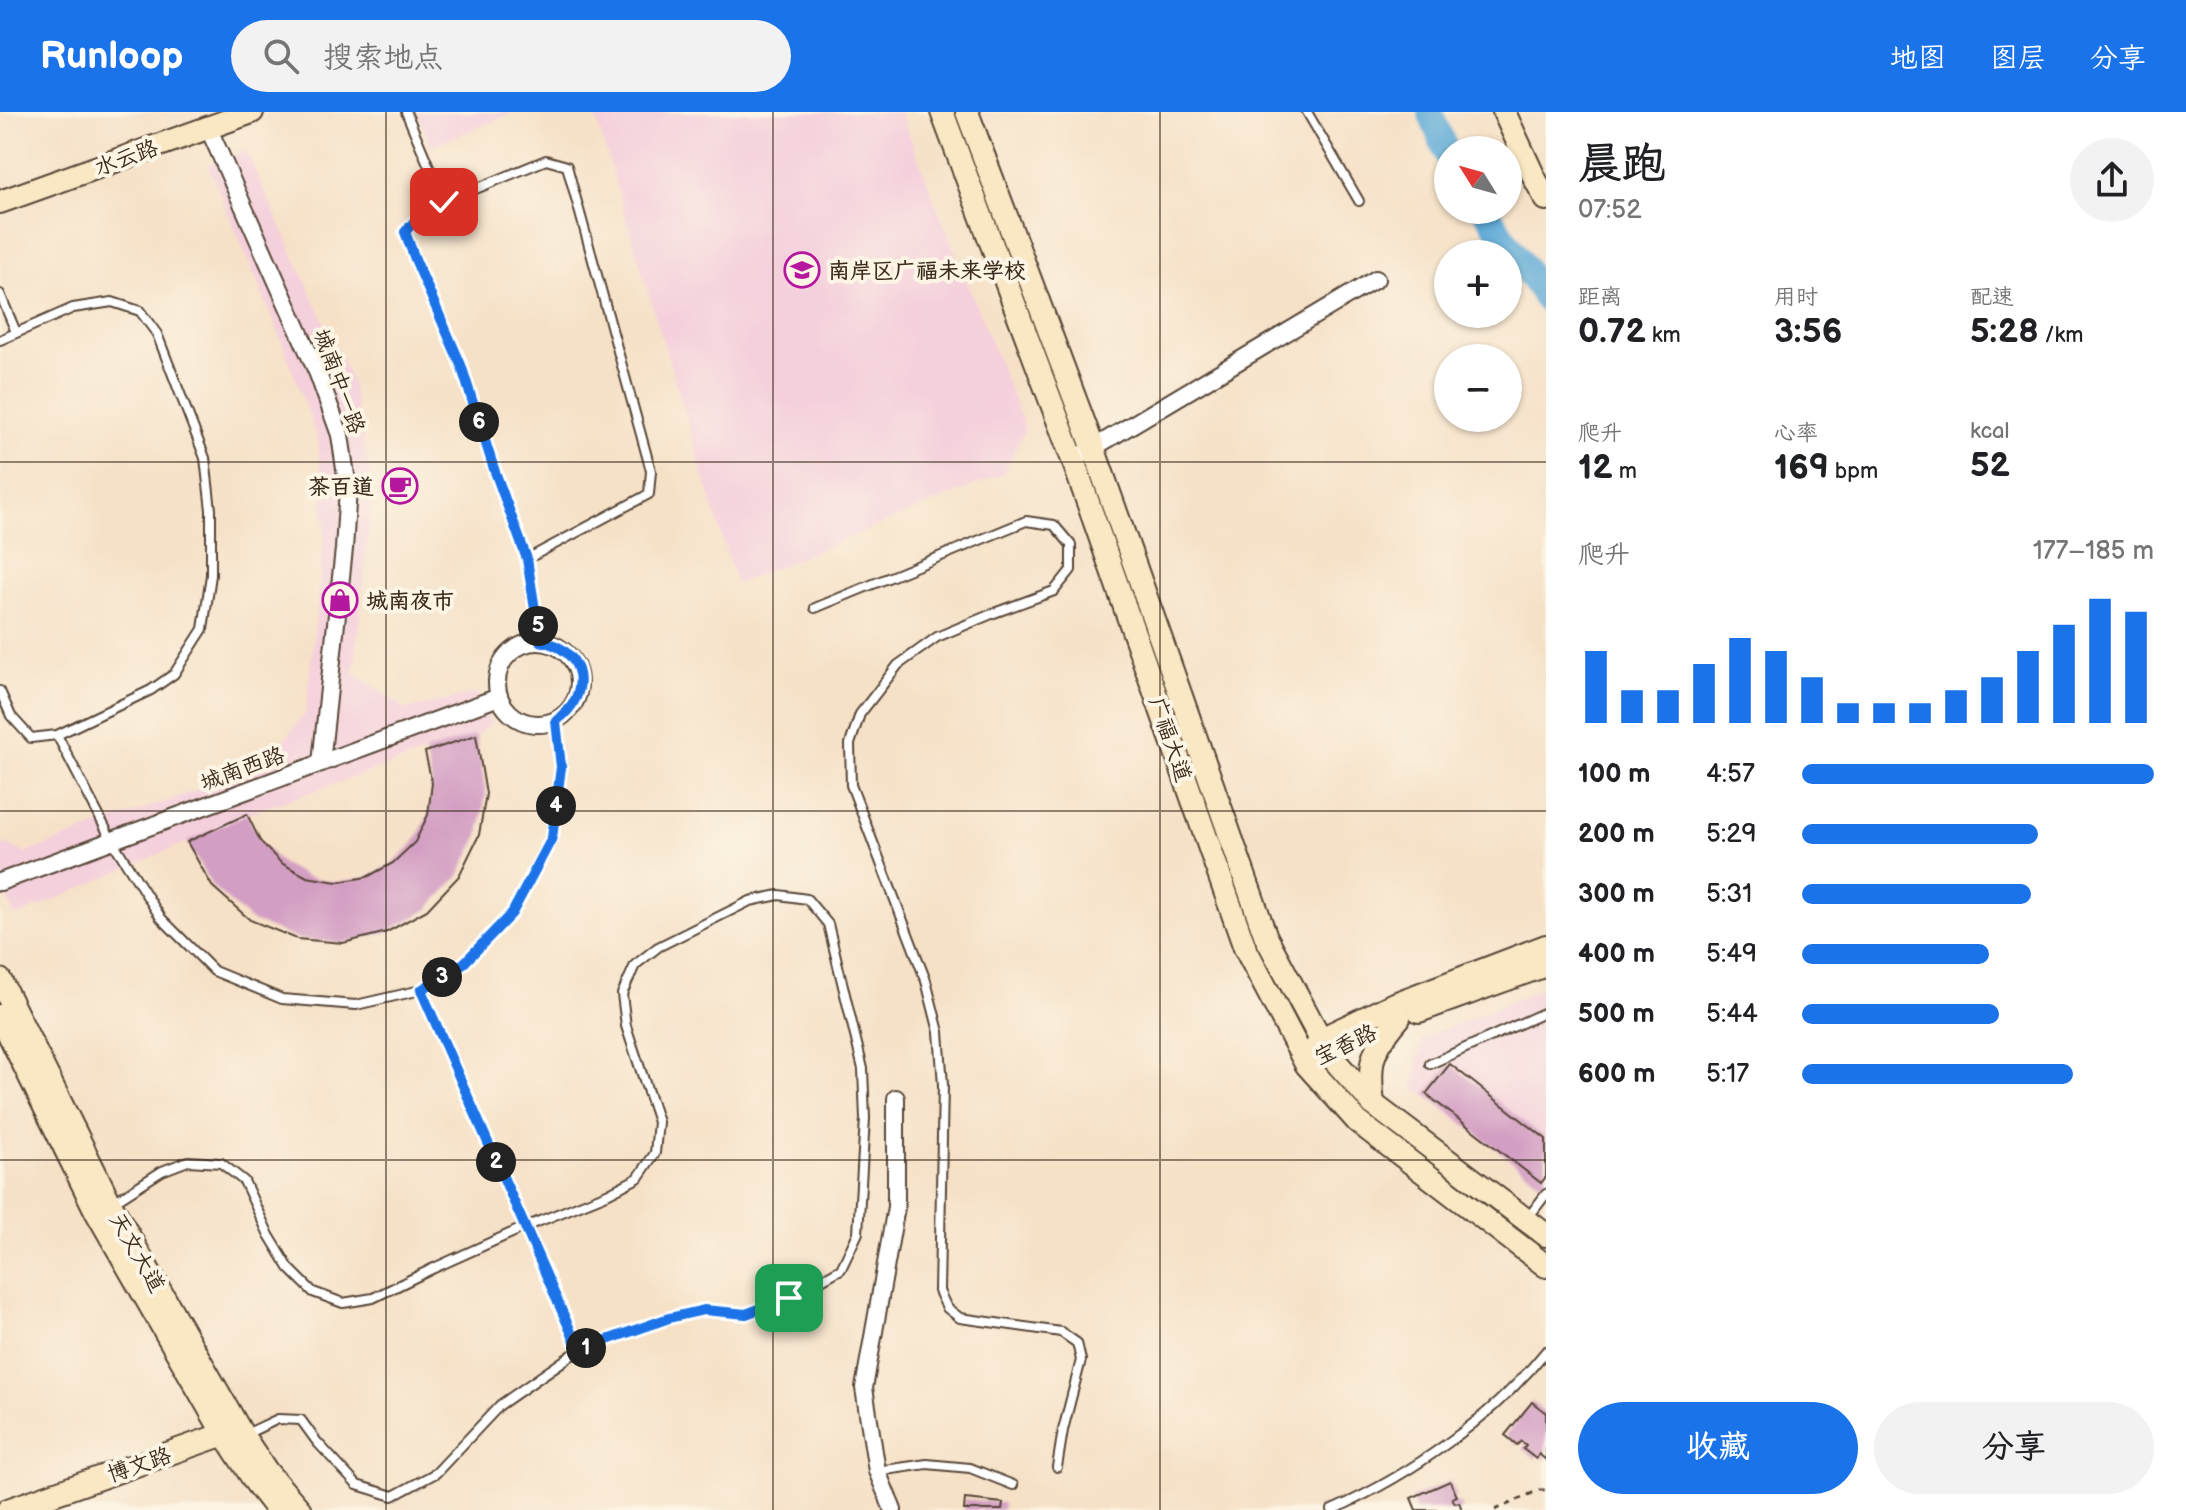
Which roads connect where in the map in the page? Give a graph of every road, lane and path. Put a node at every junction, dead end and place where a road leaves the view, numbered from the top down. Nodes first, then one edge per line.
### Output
1 (252, 112) edge
2 (406, 112) edge
3 (942, 112) edge
4 (967, 112) edge
5 (1307, 112) edge
6 (1504, 112) edge
7 (207, 120) edge
8 (0, 186) edge
9 (1546, 199) edge
10 (1359, 201) dead end
11 (0, 202) edge
12 (444, 202) junction
13 (1376, 279) dead end
14 (0, 294) edge
15 (16, 332) junction
16 (0, 340) edge
17 (1093, 447) junction
18 (1073, 460) junction
19 (527, 559) junction
20 (815, 608) dead end
21 (540, 641) junction
22 (0, 691) edge
23 (499, 697) junction
24 (556, 721) junction
25 (57, 735) junction
26 (321, 763) junction
27 (111, 839) junction
28 (0, 882) edge
29 (1546, 946) edge
30 (1546, 965) edge
31 (0, 980) edge
32 (421, 990) junction
33 (1546, 1012) edge
34 (0, 1016) edge
35 (1399, 1018) junction
36 (1324, 1046) junction
37 (1306, 1064) junction
38 (1430, 1064) dead end
39 (896, 1098) dead end
40 (1373, 1104) junction
41 (1546, 1194) edge
42 (111, 1205) junction
43 (1526, 1220) junction
44 (525, 1227) junction
45 (1546, 1235) edge
46 (1546, 1266) edge
47 (579, 1350) junction
48 (1546, 1351) edge
49 (234, 1435) junction
50 (1057, 1467) dead end
51 (877, 1471) junction
52 (1013, 1485) dead end
53 (1546, 1490) edge
54 (8, 1510) edge
55 (277, 1510) edge
56 (300, 1510) edge
57 (893, 1510) edge
58 (1332, 1510) edge
59 (1495, 1510) edge

1 - 7 main road, 水云路
2 - 12 lane
3 - 18 main road, 广福大道
4 - 17 main road, 广福大道
5 - 10 lane
6 - 9 main road
7 - 8 main road, 水云路
7 - 11 main road, 水云路
7 - 26 street, 城南中一路
12 - 19 lane
12 - 19 lane
13 - 17 street
14 - 15 lane
15 - 16 lane
15 - 25 lane
17 - 18 street
17 - 36 main road, 广福大道
18 - 37 main road, 广福大道
19 - 21 lane
20 - 50 lane
21 - 23 street
21 - 24 street
22 - 25 lane
23 - 24 street
23 - 26 street, 城南西路
24 - 32 lane
25 - 27 lane
26 - 27 street, 城南西路
27 - 28 street, 城南西路
27 - 32 lane
29 - 36 main road, 宝香路
30 - 35 main road, 宝香路
31 - 42 main road, 天文大道
32 - 44 path
33 - 38 lane
34 - 49 main road, 天文大道
35 - 36 main road, 宝香路
35 - 40 main road
36 - 37 main road, 宝香路
36 - 40 main road, 广福大道
37 - 46 main road, 广福大道
39 - 51 street
40 - 43 main road, 广福大道
41 - 43 lane
42 - 44 lane
42 - 49 main road, 天文大道
43 - 45 main road, 广福大道
44 - 47 path
44 - 47 lane
47 - 49 lane
48 - 58 lane
49 - 54 main road, 博文路
49 - 55 main road, 天文大道
49 - 56 main road, 天文大道
51 - 52 lane
51 - 57 street
53 - 59 path

